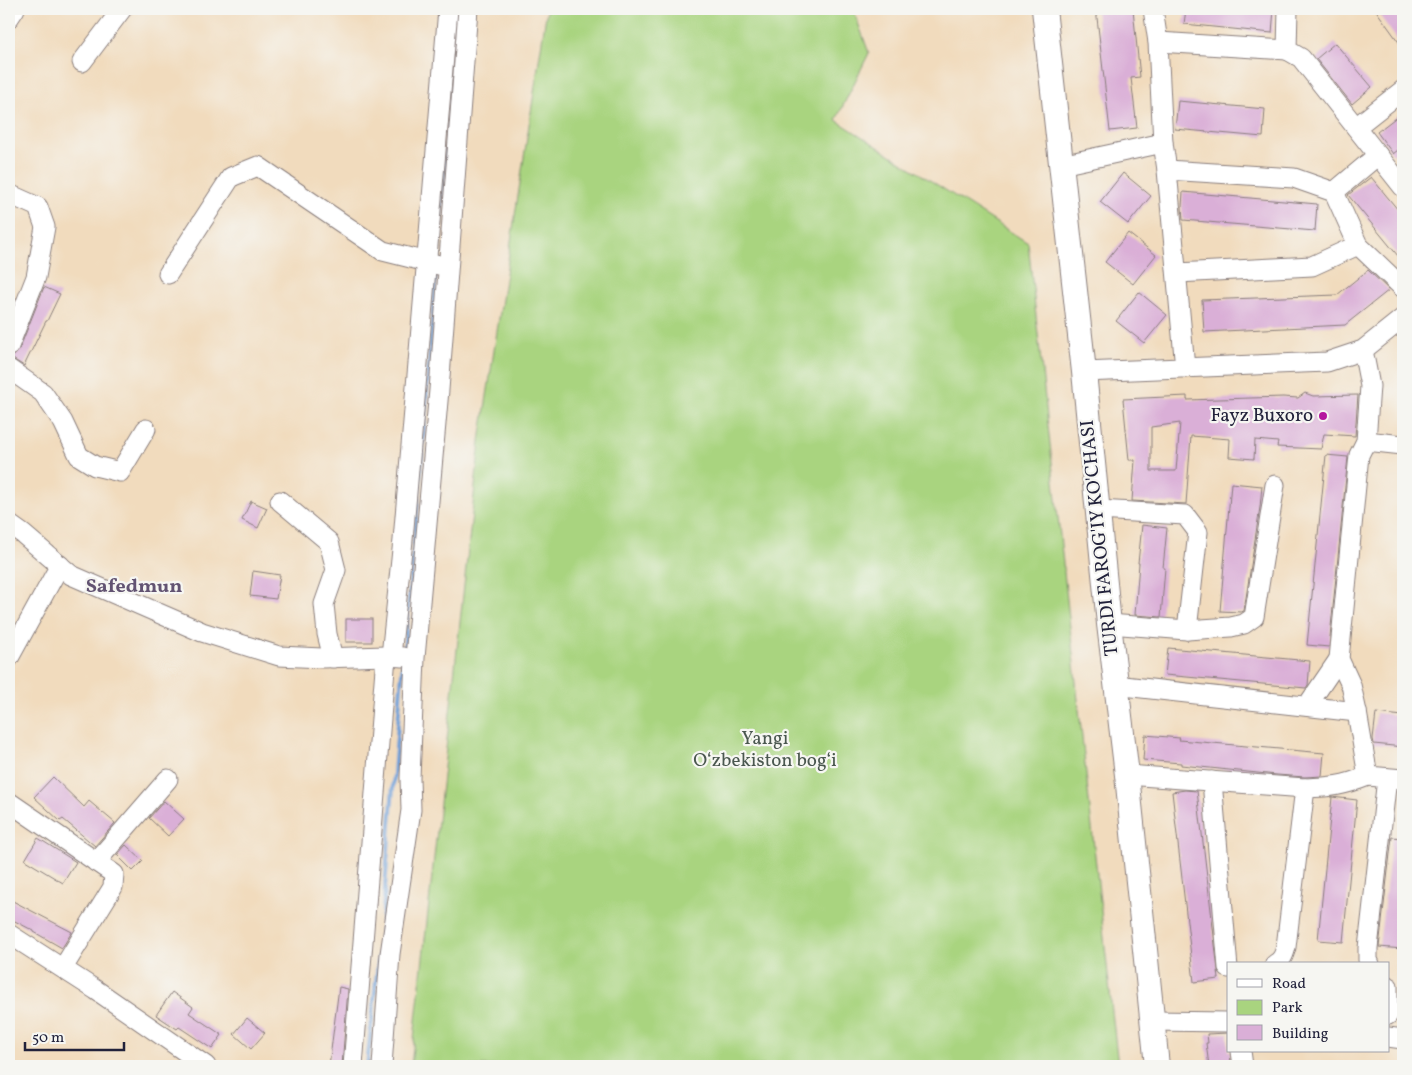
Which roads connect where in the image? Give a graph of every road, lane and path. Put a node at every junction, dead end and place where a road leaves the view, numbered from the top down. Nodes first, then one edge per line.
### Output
1 (14, 9) edge
2 (122, 9) edge
3 (448, 9) edge
4 (468, 9) edge
5 (1044, 9) edge
6 (1153, 9) edge
7 (1288, 9) edge
8 (9, 18) edge
9 (1158, 42) junction
10 (1287, 50) junction
11 (82, 62) dead end
12 (1403, 90) edge
13 (1356, 127) junction
14 (1163, 143) junction
15 (1378, 155) junction
16 (1062, 165) junction
17 (1167, 170) junction
18 (1401, 180) edge
19 (1334, 192) junction
20 (9, 194) edge
21 (1358, 245) junction
22 (437, 265) junction
23 (1176, 273) junction
24 (168, 274) dead end
25 (1403, 288) edge
26 (1403, 318) edge
27 (9, 346) edge
28 (1363, 350) junction
29 (1185, 368) junction
30 (9, 369) edge
31 (1084, 372) junction
32 (146, 429) dead end
33 (1366, 441) junction
34 (1403, 445) edge
35 (1275, 485) dead end
36 (280, 501) dead end
37 (1098, 510) junction
38 (9, 524) edge
39 (60, 566) junction
40 (1109, 624) junction
41 (1187, 630) junction
42 (391, 656) junction
43 (9, 658) edge
44 (333, 658) junction
45 (415, 658) junction
46 (1340, 659) junction
47 (1115, 685) junction
48 (1307, 706) junction
49 (1357, 712) junction
50 (1127, 774) junction
51 (1368, 776) junction
52 (1395, 778) edge
53 (168, 779) dead end
54 (1212, 780) junction
55 (1305, 788) junction
56 (9, 802) edge
57 (96, 862) junction
58 (9, 934) edge
59 (1228, 962) edge
60 (1278, 962) edge
61 (1369, 962) edge
62 (63, 968) junction
63 (1152, 1021) junction
64 (1227, 1022) edge
65 (1390, 1037) edge
66 (1403, 1039) edge
67 (1241, 1052) edge
68 (206, 1066) edge
69 (353, 1066) edge
70 (382, 1066) edge
71 (1157, 1066) edge
72 (1243, 1066) edge

1 - 8 street
2 - 11 street
3 - 22 street
4 - 22 street
5 - 16 main road, TURDI FAROG'IY KO'CHASI
6 - 9 street
7 - 10 street
9 - 10 street
9 - 14 street
10 - 13 street
12 - 13 street
13 - 15 street
14 - 16 street
14 - 17 street
15 - 18 street
15 - 19 street
16 - 31 main road, TURDI FAROG'IY KO'CHASI
17 - 19 street
17 - 23 street
19 - 21 street
20 - 27 street
21 - 23 street
21 - 25 street
22 - 24 street
22 - 42 street
22 - 45 street
23 - 29 street
26 - 28 street
28 - 29 street
28 - 33 street
29 - 31 street
30 - 32 street
31 - 37 main road, TURDI FAROG'IY KO'CHASI
33 - 34 street
33 - 46 street
35 - 41 street
36 - 44 street
37 - 40 main road, TURDI FAROG'IY KO'CHASI
37 - 41 street
38 - 39 street
39 - 43 street
39 - 44 street
40 - 41 street
40 - 47 main road, TURDI FAROG'IY KO'CHASI
42 - 44 street
42 - 45 street
42 - 69 street
45 - 70 street
46 - 48 street
46 - 49 street
47 - 48 street
47 - 50 main road, TURDI FAROG'IY KO'CHASI
48 - 49 street
49 - 51 street
50 - 54 street
50 - 63 main road, TURDI FAROG'IY KO'CHASI
51 - 52 street
51 - 55 street
52 - 61 street
53 - 57 street
54 - 55 street
54 - 59 street
55 - 60 street
56 - 57 street
57 - 62 street
58 - 62 street
62 - 68 street
63 - 64 street
63 - 71 main road, TURDI FAROG'IY KO'CHASI
65 - 66 street
67 - 72 street

